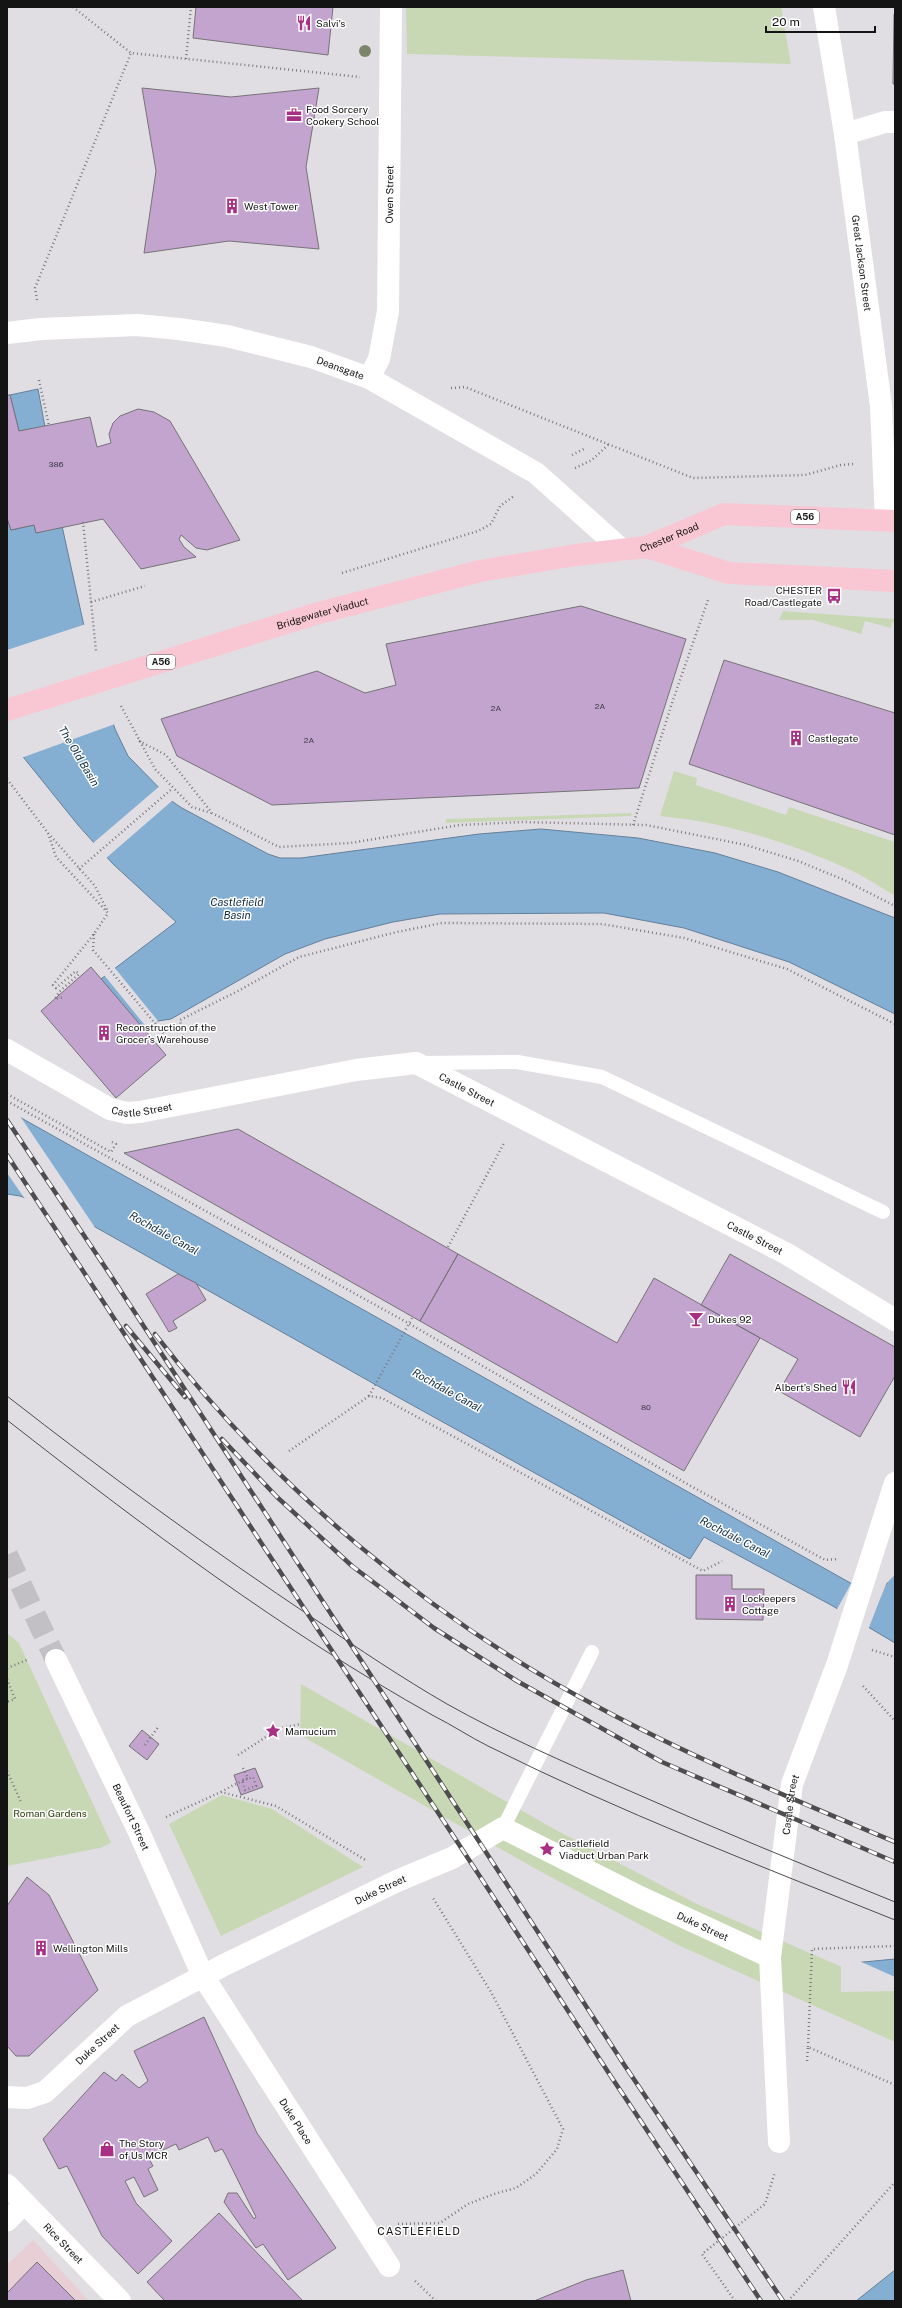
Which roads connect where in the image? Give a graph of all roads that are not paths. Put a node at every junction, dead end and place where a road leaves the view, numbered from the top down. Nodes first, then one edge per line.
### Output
1 (391, 7) edge
2 (824, 7) edge
3 (895, 122) edge
4 (845, 134) junction
5 (7, 333) edge
6 (369, 378) junction
7 (891, 520) edge
8 (646, 547) junction
9 (622, 550) junction
10 (895, 581) edge
11 (7, 710) edge
12 (7, 1050) edge
13 (416, 1063) junction
14 (883, 1212) dead end
15 (895, 1320) edge
16 (895, 1483) edge
17 (592, 1652) dead end
18 (56, 1660) tunnel mouth
19 (504, 1828) junction
20 (770, 1957) junction
21 (203, 1976) junction
22 (7, 2097) edge
23 (778, 2142) road end
24 (7, 2185) edge
25 (25, 2203) junction
26 (7, 2221) edge
27 (389, 2266) dead end
28 (120, 2301) edge

1 - 6 street, Owen Street
2 - 4 street, Great Jackson Street
3 - 4 street
4 - 7 street, Great Jackson Street
5 - 6 street, Deansgate
6 - 9 street, Deansgate
7 - 8 main road, Chester Road / A56
8 - 9 main road, Bridgewater Viaduct / A56
8 - 10 main road, Chester Road / A56
9 - 11 main road, Bridgewater Viaduct / A56
12 - 13 street, Castle Street
13 - 14 lane
13 - 15 street, Castle Street
16 - 20 street, Castle Street
17 - 19 lane
18 - 21 street, Beaufort Street
19 - 20 street, Duke Street
19 - 21 street, Duke Street
20 - 23 street, Castle Street
21 - 22 street, Duke Street
21 - 27 street, Duke Place
24 - 25 street, Rice Street
25 - 26 street
25 - 28 street, Rice Street

